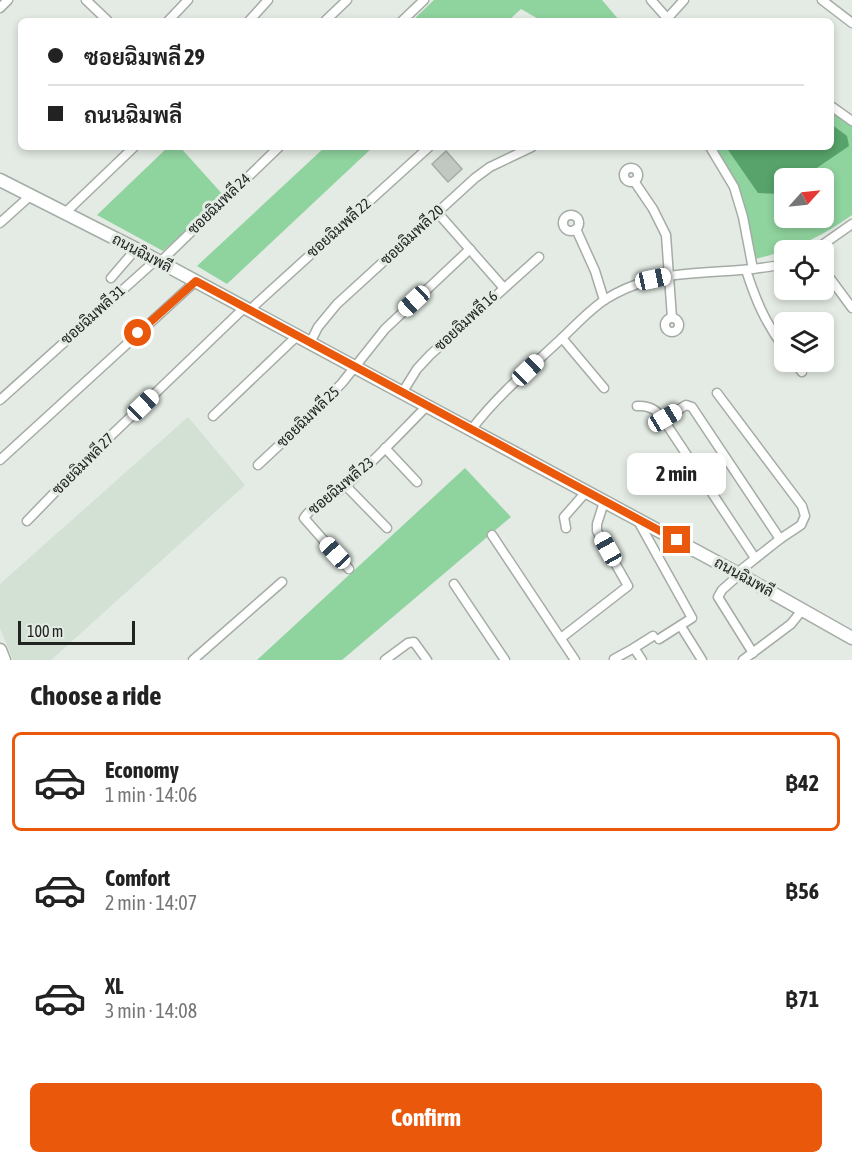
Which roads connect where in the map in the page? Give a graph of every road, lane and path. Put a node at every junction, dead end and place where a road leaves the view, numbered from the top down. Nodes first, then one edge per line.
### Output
1 (8, 0) edge
2 (87, 0) edge
3 (189, 0) edge
4 (268, 0) edge
5 (347, 0) edge
6 (424, 0) edge
7 (651, 0) edge
8 (684, 0) edge
9 (822, 0) edge
10 (0, 8) edge
11 (105, 18) edge
12 (171, 18) edge
13 (252, 18) edge
14 (328, 18) edge
15 (405, 18) edge
16 (665, 18) edge
17 (667, 18) edge
18 (852, 23) edge
19 (834, 108) edge
20 (852, 121) edge
21 (131, 150) edge
22 (276, 150) edge
23 (426, 150) edge
24 (526, 150) edge
25 (712, 150) edge
26 (0, 180) edge
27 (634, 181) dead end
28 (30, 196) junction
29 (437, 212) junction
30 (65, 213) junction
31 (0, 223) edge
32 (852, 224) edge
33 (576, 229) dead end
34 (829, 240) edge
35 (136, 249) junction
36 (470, 249) junction
37 (538, 257) dead end
38 (158, 261) junction
39 (774, 265) edge
40 (750, 269) junction
41 (669, 276) junction
42 (111, 278) dead end
43 (196, 281) junction
44 (834, 284) edge
45 (503, 287) junction
46 (604, 300) junction
47 (852, 308) edge
48 (248, 309) junction
49 (672, 318) dead end
50 (774, 334) edge
51 (297, 336) junction
52 (562, 338) junction
53 (310, 343) junction
54 (356, 367) junction
55 (604, 388) dead end
56 (402, 393) junction
57 (717, 393) dead end
58 (0, 400) edge
59 (427, 406) junction
60 (637, 406) dead end
61 (213, 416) dead end
62 (664, 420) junction
63 (471, 430) junction
64 (386, 448) junction
65 (0, 460) edge
66 (258, 465) dead end
67 (417, 482) dead end
68 (346, 486) junction
69 (586, 492) junction
70 (604, 502) junction
71 (637, 519) junction
72 (27, 521) dead end
73 (387, 528) dead end
74 (566, 528) dead end
75 (492, 535) dead end
76 (780, 539) junction
77 (755, 558) junction
78 (349, 569) dead end
79 (739, 573) junction
80 (282, 582) dead end
81 (454, 584) dead end
82 (803, 609) junction
83 (682, 628) dead end
84 (849, 633) edge
85 (561, 638) junction
86 (634, 648) junction
87 (0, 650) edge
88 (753, 653) junction
89 (4, 660) edge
90 (193, 660) edge
91 (384, 660) edge
92 (427, 660) edge
93 (505, 660) edge
94 (575, 660) edge
95 (614, 660) edge
96 (642, 660) edge
97 (702, 660) edge
98 (743, 660) edge

1 - 10 street
2 - 11 street
3 - 12 street
4 - 13 street
5 - 14 street
6 - 15 street
7 - 16 street
8 - 17 street
9 - 18 street
19 - 20 street
21 - 30 street
22 - 38 street, ซอยฉิมพลี 24
23 - 48 street, ซอยฉิมพลี 22
24 - 29 street, ซอยฉิมพลี 20
25 - 40 street
26 - 28 street, ถนนฉิมพลี
27 - 41 street
28 - 30 street, ถนนฉิมพลี
28 - 31 street
29 - 36 street
29 - 53 street, ซอยฉิมพลี 20
30 - 35 street, ถนนฉิมพลี
32 - 34 street
33 - 46 street
35 - 38 street, ถนนฉิมพลี
35 - 42 street
36 - 45 street
36 - 54 street, ซอยฉิมพลี 25
37 - 45 street, ซอยฉิมพลี 16
38 - 43 street, ถนนฉิมพลี
38 - 58 street, ซอยฉิมพลี 31
39 - 40 street
40 - 41 street
40 - 50 street
41 - 46 street
41 - 49 street
43 - 48 street, ถนนฉิมพลี
43 - 65 street
44 - 47 street
45 - 56 street, ซอยฉิมพลี 16
46 - 52 street
48 - 51 street, ถนนฉิมพลี
48 - 72 street, ซอยฉิมพลี 27
51 - 53 street, ถนนฉิมพลี
51 - 61 street
52 - 55 street
52 - 63 street
53 - 54 street, ถนนฉิมพลี
54 - 56 street, ถนนฉิมพลี
54 - 66 street, ซอยฉิมพลี 25
56 - 59 street, ถนนฉิมพลี
57 - 76 street
59 - 63 street, ถนนฉิมพลี
59 - 64 street, ซอยฉิมพลี 23
60 - 62 street
62 - 76 street
62 - 77 street
63 - 69 street, ถนนฉิมพลี
64 - 67 street
64 - 68 street, ซอยฉิมพลี 23
68 - 73 street
68 - 78 street, ซอยฉิมพลี 23
69 - 70 street, ถนนฉิมพลี
69 - 74 street
70 - 71 street, ถนนฉิมพลี
70 - 85 street
71 - 79 street, ถนนฉิมพลี
71 - 86 street
75 - 85 street
76 - 77 street
77 - 79 street
79 - 82 street, ถนนฉิมพลี
79 - 88 street
80 - 90 street
81 - 93 street
82 - 84 street, ถนนฉิมพลี
82 - 88 street
83 - 97 street
85 - 94 street
86 - 95 street
86 - 96 street
87 - 89 street
88 - 98 street
91 - 92 street

